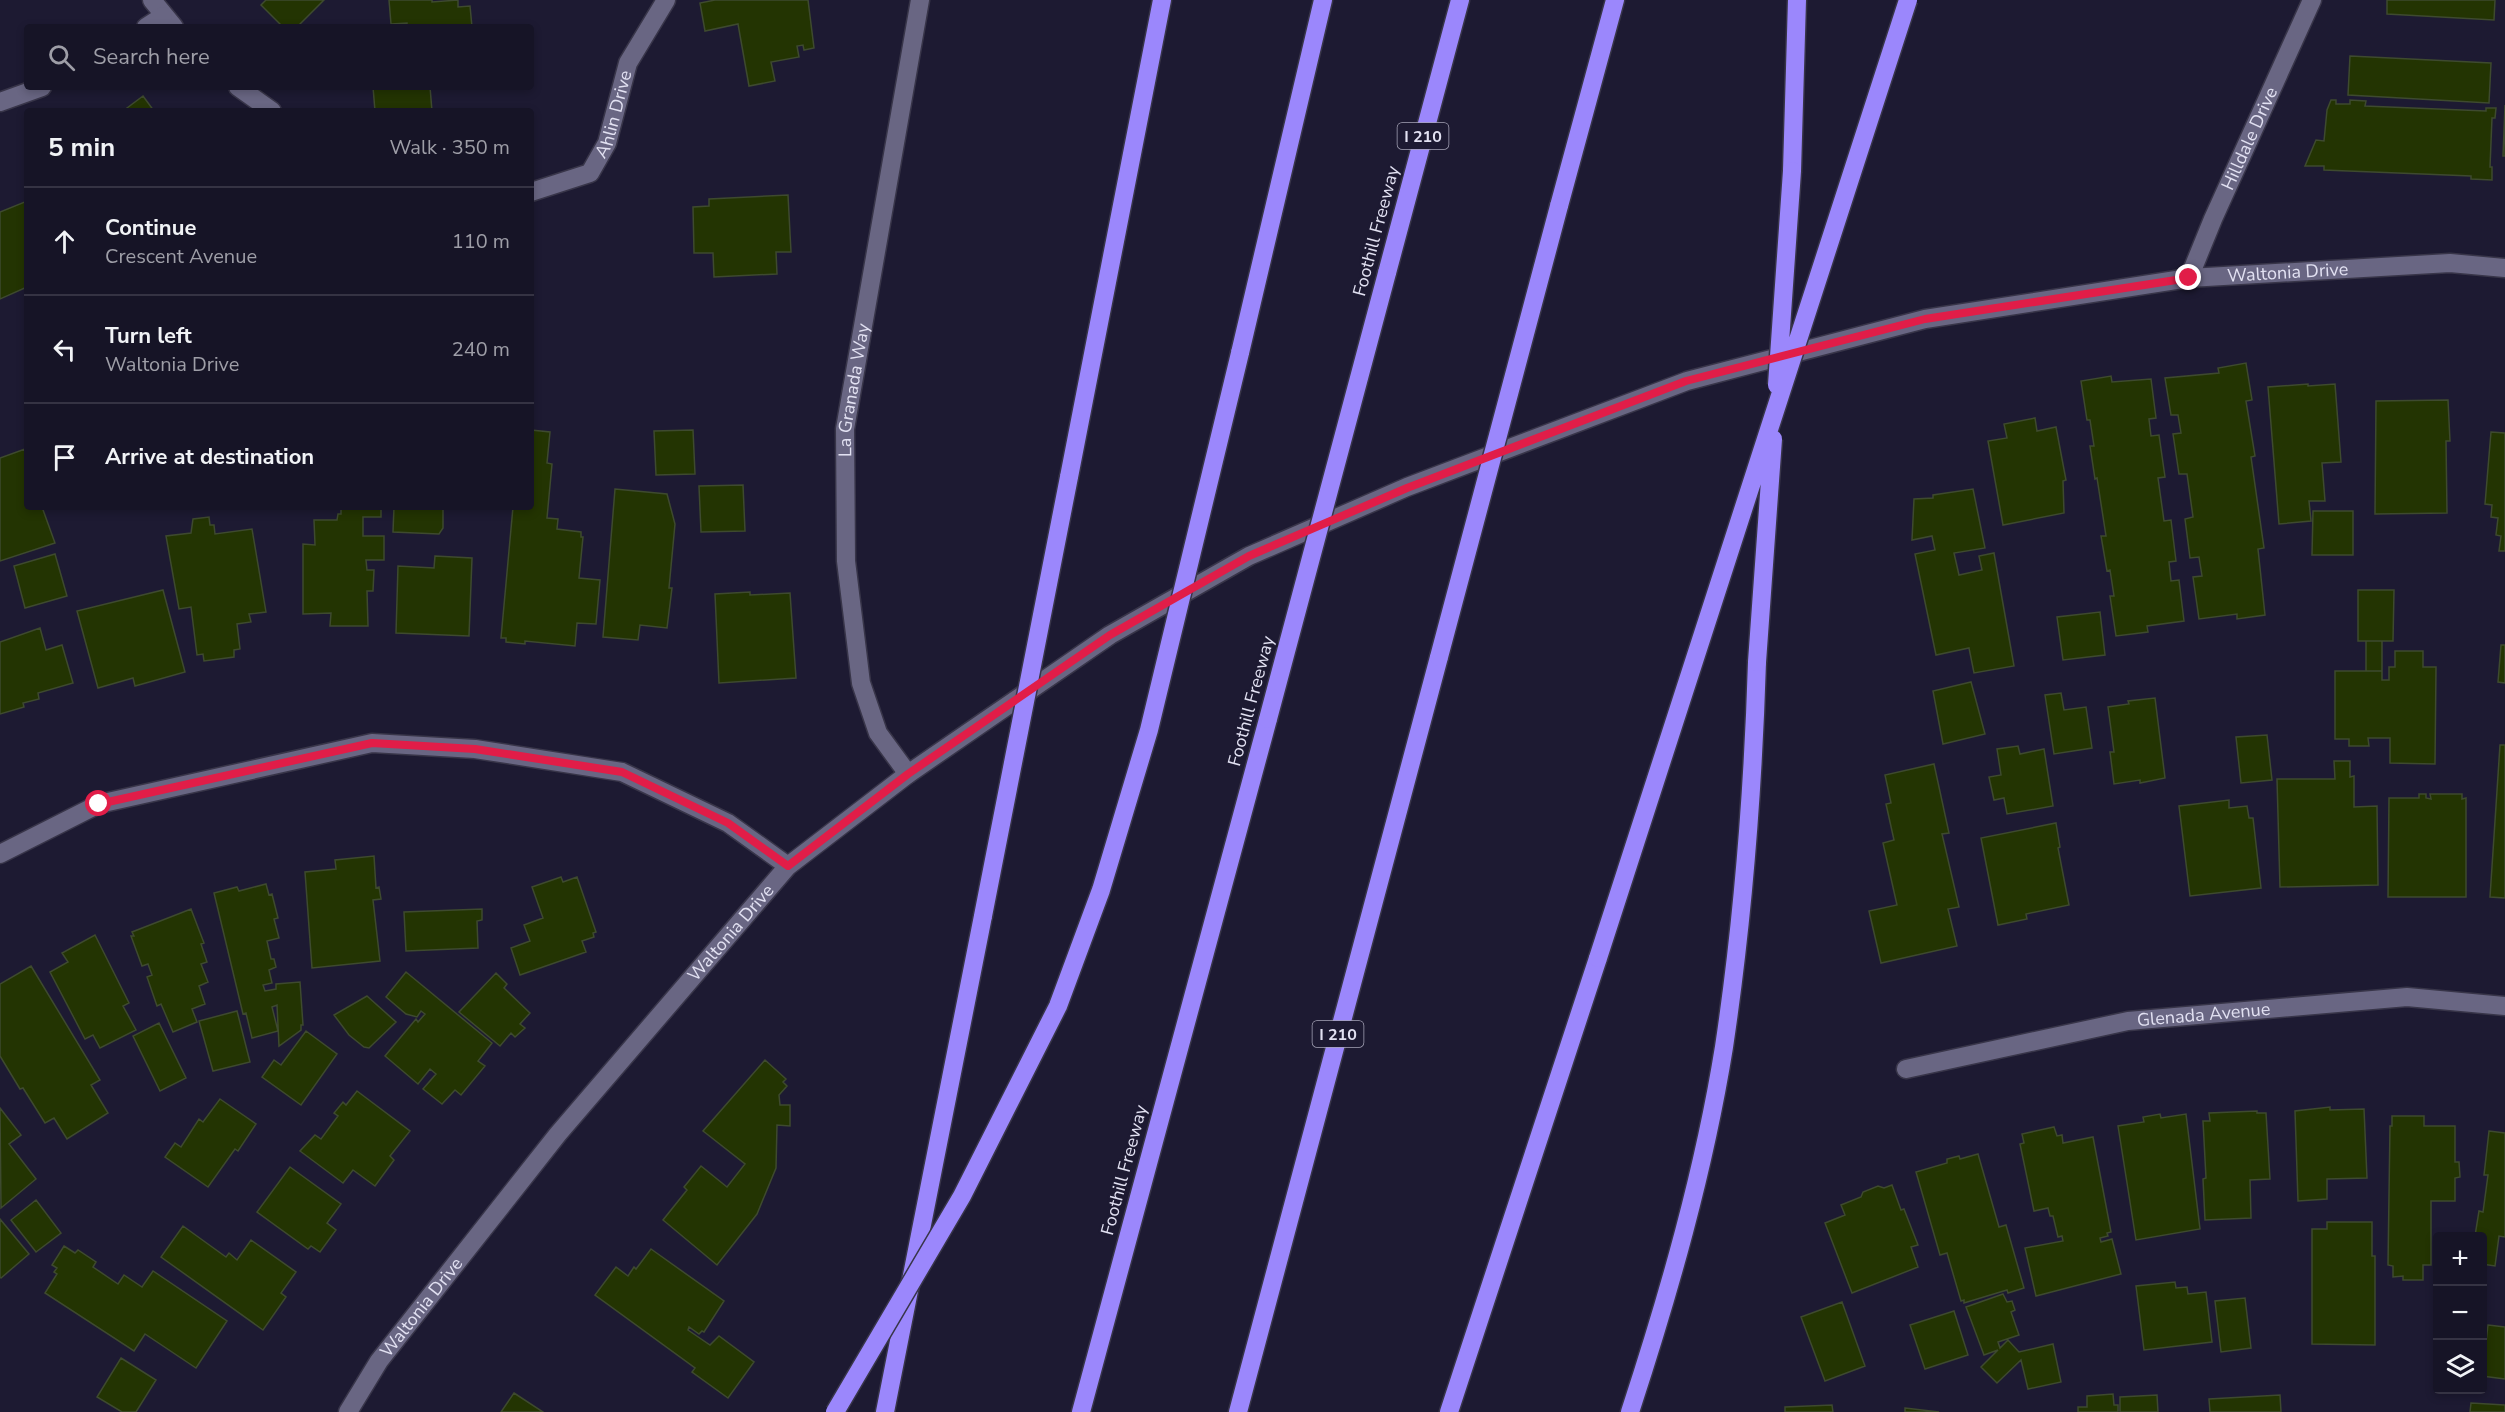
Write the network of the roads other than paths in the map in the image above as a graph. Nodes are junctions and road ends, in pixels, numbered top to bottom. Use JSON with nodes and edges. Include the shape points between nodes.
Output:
{"nodes":[{"id":1,"x":152,"y":0,"type":"edge"},
{"id":2,"x":666,"y":0,"type":"edge"},
{"id":3,"x":920,"y":0,"type":"edge"},
{"id":4,"x":1162,"y":0,"type":"edge"},
{"id":5,"x":1323,"y":0,"type":"edge"},
{"id":6,"x":1460,"y":0,"type":"edge"},
{"id":7,"x":1615,"y":0,"type":"edge"},
{"id":8,"x":1797,"y":0,"type":"edge"},
{"id":9,"x":1908,"y":0,"type":"edge"},
{"id":10,"x":2313,"y":0,"type":"edge"},
{"id":11,"x":169,"y":22,"type":"edge"},
{"id":12,"x":34,"y":90,"type":"edge"},
{"id":13,"x":242,"y":90,"type":"edge"},
{"id":14,"x":0,"y":102,"type":"edge"},
{"id":15,"x":268,"y":108,"type":"edge"},
{"id":16,"x":534,"y":191,"type":"edge"},
{"id":17,"x":2505,"y":268,"type":"edge"},
{"id":18,"x":2189,"y":278,"type":"junction"},
{"id":19,"x":908,"y":774,"type":"junction"},
{"id":20,"x":0,"y":854,"type":"edge"},
{"id":21,"x":788,"y":866,"type":"junction"},
{"id":22,"x":2505,"y":1006,"type":"edge"},
{"id":23,"x":1906,"y":1069,"type":"dead end"},
{"id":24,"x":348,"y":1412,"type":"edge"},
{"id":25,"x":835,"y":1412,"type":"edge"},
{"id":26,"x":885,"y":1412,"type":"edge"},
{"id":27,"x":1081,"y":1412,"type":"edge"},
{"id":28,"x":1238,"y":1412,"type":"edge"},
{"id":29,"x":1449,"y":1412,"type":"edge"},
{"id":30,"x":1630,"y":1412,"type":"edge"}],
"edges":[{"from":1,"to":11,"type":"street"},
{"from":2,"to":16,"type":"street","name":"Ahlin Drive","via":[[628,63],[607,143],[590,173]]},
{"from":3,"to":19,"type":"street","name":"La Granada Way","via":[[845,429],[846,561],[861,683],[878,733]]},
{"from":4,"to":26,"type":"highway","bridge":true},
{"from":5,"to":25,"type":"highway","bridge":true,"via":[[1149,730],[1101,890],[1058,1006],[962,1196]]},
{"from":6,"to":27,"type":"highway","name":"Foothill Freeway","number":"I 210","bridge":true},
{"from":7,"to":28,"type":"highway","number":"I 210","bridge":true},
{"from":8,"to":30,"type":"highway","bridge":true,"via":[[1792,171],[1742,904],[1723,1048],[1697,1178],[1659,1326]]},
{"from":9,"to":29,"type":"highway","bridge":true},
{"from":10,"to":18,"type":"street","name":"Hilldale Drive"},
{"from":12,"to":14,"type":"street"},
{"from":13,"to":15,"type":"street"},
{"from":17,"to":18,"type":"street","name":"Waltonia Drive","via":[[2450,263]]},
{"from":18,"to":19,"type":"street","name":"Waltonia Drive","via":[[1925,319],[1686,381],[1418,483],[1249,556],[1139,618]]},
{"from":19,"to":21,"type":"street","name":"Waltonia Drive"},
{"from":20,"to":21,"type":"street","via":[[99,804],[372,743],[475,749],[622,772],[728,823]]},
{"from":21,"to":24,"type":"street","name":"Waltonia Drive","via":[[558,1134],[379,1361]]},
{"from":22,"to":23,"type":"street","name":"Glenada Avenue","via":[[2407,997],[2128,1021]]}]}
